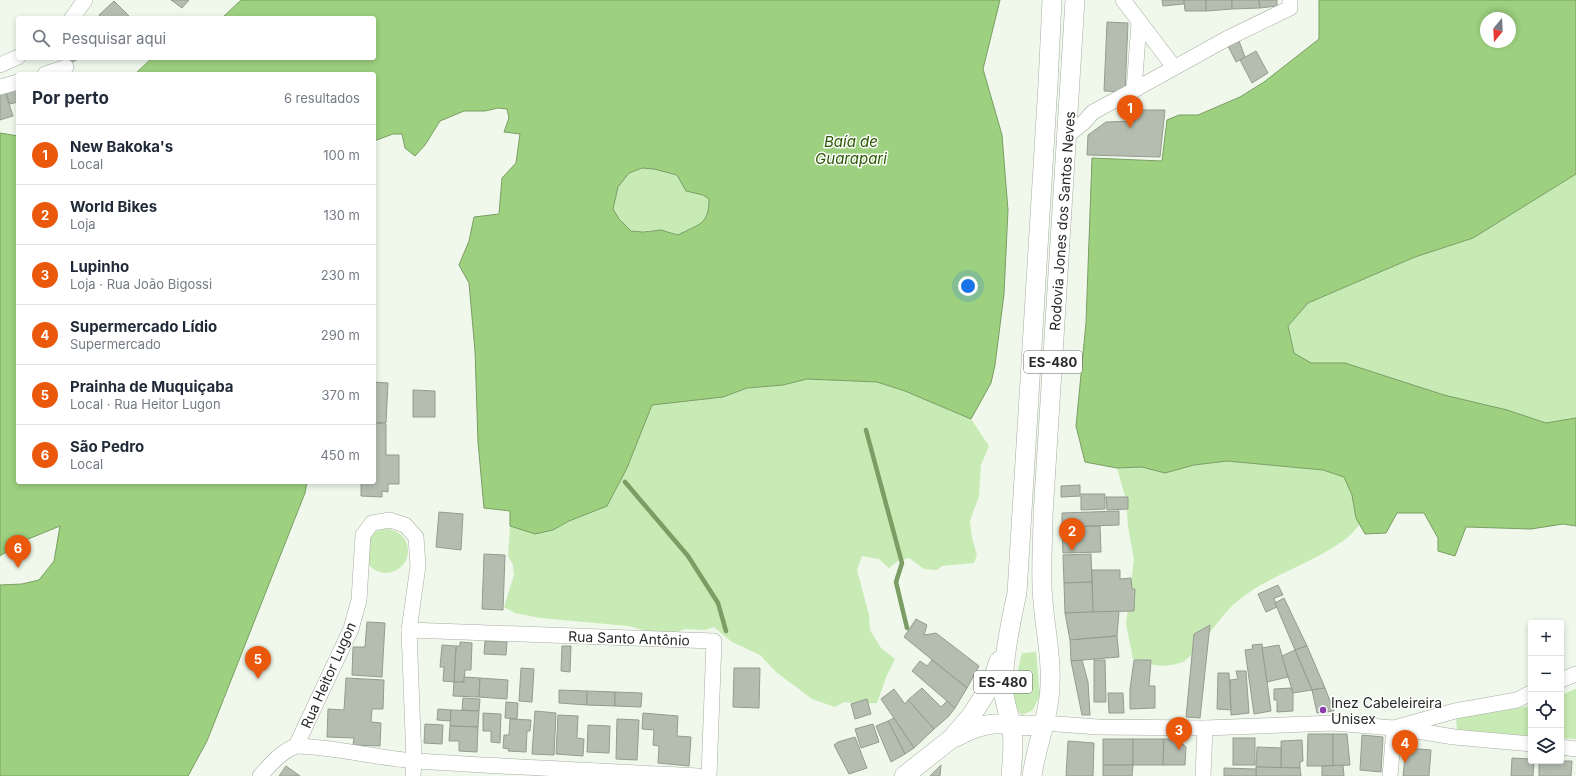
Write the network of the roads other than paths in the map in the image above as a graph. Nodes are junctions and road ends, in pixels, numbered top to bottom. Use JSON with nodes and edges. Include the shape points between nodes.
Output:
{"nodes":[{"id":1,"x":85,"y":0,"type":"edge"},
{"id":2,"x":1052,"y":0,"type":"edge"},
{"id":3,"x":1075,"y":0,"type":"edge"},
{"id":4,"x":1123,"y":0,"type":"edge"},
{"id":5,"x":1290,"y":0,"type":"edge"},
{"id":6,"x":73,"y":16,"type":"edge"},
{"id":7,"x":1139,"y":23,"type":"junction"},
{"id":8,"x":16,"y":58,"type":"edge"},
{"id":9,"x":0,"y":65,"type":"edge"},
{"id":10,"x":66,"y":67,"type":"dead end"},
{"id":11,"x":1174,"y":67,"type":"junction"},
{"id":12,"x":51,"y":72,"type":"edge"},
{"id":13,"x":16,"y":82,"type":"edge"},
{"id":14,"x":0,"y":86,"type":"edge"},
{"id":15,"x":1134,"y":90,"type":"junction"},
{"id":16,"x":1068,"y":135,"type":"junction"},
{"id":17,"x":409,"y":630,"type":"junction"},
{"id":18,"x":1007,"y":639,"type":"junction"},
{"id":19,"x":1576,"y":674,"type":"edge"},
{"id":20,"x":1564,"y":679,"type":"edge"},
{"id":21,"x":1528,"y":694,"type":"edge"},
{"id":22,"x":1044,"y":723,"type":"junction"},
{"id":23,"x":1011,"y":724,"type":"junction"},
{"id":24,"x":1205,"y":728,"type":"junction"},
{"id":25,"x":1394,"y":728,"type":"junction"},
{"id":26,"x":951,"y":739,"type":"junction"},
{"id":27,"x":1528,"y":744,"type":"edge"},
{"id":28,"x":296,"y":746,"type":"junction"},
{"id":29,"x":1564,"y":747,"type":"edge"},
{"id":30,"x":1576,"y":749,"type":"edge"},
{"id":31,"x":414,"y":761,"type":"junction"},
{"id":32,"x":260,"y":776,"type":"edge"},
{"id":33,"x":413,"y":776,"type":"edge"},
{"id":34,"x":698,"y":776,"type":"edge"},
{"id":35,"x":709,"y":776,"type":"edge"},
{"id":36,"x":904,"y":776,"type":"edge"},
{"id":37,"x":1011,"y":776,"type":"edge"},
{"id":38,"x":1032,"y":776,"type":"edge"},
{"id":39,"x":1203,"y":776,"type":"edge"},
{"id":40,"x":1390,"y":776,"type":"edge"}],
"edges":[{"from":1,"to":6,"type":"street"},
{"from":2,"to":18,"type":"main road","name":"Rodovia Jones dos Santos Neves","number":"ES-480","via":[[1017,593]]},
{"from":3,"to":16,"type":"main road","name":"Rodovia Jones dos Santos Neves","number":"ES-480"},
{"from":4,"to":7,"type":"street"},
{"from":5,"to":11,"type":"street","via":[[1290,8]]},
{"from":7,"to":11,"type":"street"},
{"from":7,"to":15,"type":"street"},
{"from":8,"to":9,"type":"street"},
{"from":10,"to":12,"type":"street"},
{"from":11,"to":15,"type":"street"},
{"from":13,"to":14,"type":"street"},
{"from":15,"to":16,"type":"street","via":[[1093,112]]},
{"from":16,"to":22,"type":"main road","name":"Rodovia Jones dos Santos Neves","number":"ES-480","via":[[1042,515],[1042,600],[1050,660],[1049,703]]},
{"from":17,"to":28,"type":"street","name":"Rua Heitor Lugon","via":[[418,566],[416,537],[405,525],[397,522],[390,520],[372,523],[362,535],[359,600],[351,629]]},
{"from":17,"to":31,"type":"street","name":"Rua Heitor Lugon"},
{"from":17,"to":35,"type":"street","name":"Rua Santo Antônio","via":[[714,641]]},
{"from":18,"to":23,"type":"main road","name":"Rodovia Jones dos Santos Neves","number":"ES-480","via":[[1003,686]]},
{"from":18,"to":26,"type":"main road","via":[[991,685]]},
{"from":19,"to":20,"type":"street"},
{"from":21,"to":25,"type":"street","via":[[1517,700],[1455,711]]},
{"from":22,"to":23,"type":"main road","via":[[1028,727]]},
{"from":22,"to":24,"type":"street","via":[[1098,727]]},
{"from":22,"to":38,"type":"main road","name":"Rodovia Jones dos Santos Neves","number":"ES-480"},
{"from":23,"to":26,"type":"main road","via":[[981,726]]},
{"from":23,"to":37,"type":"main road","name":"Rodovia Jones dos Santos Neves","number":"ES-480"},
{"from":24,"to":25,"type":"street","via":[[1333,723]]},
{"from":24,"to":39,"type":"street"},
{"from":25,"to":27,"type":"street"},
{"from":25,"to":40,"type":"street"},
{"from":26,"to":36,"type":"main road"},
{"from":28,"to":31,"type":"street","via":[[314,746]]},
{"from":28,"to":32,"type":"street","name":"Rua Heitor Lugon","via":[[276,758]]},
{"from":29,"to":30,"type":"street"},
{"from":31,"to":33,"type":"street","name":"Rua Heitor Lugon"},
{"from":31,"to":34,"type":"street"}]}
